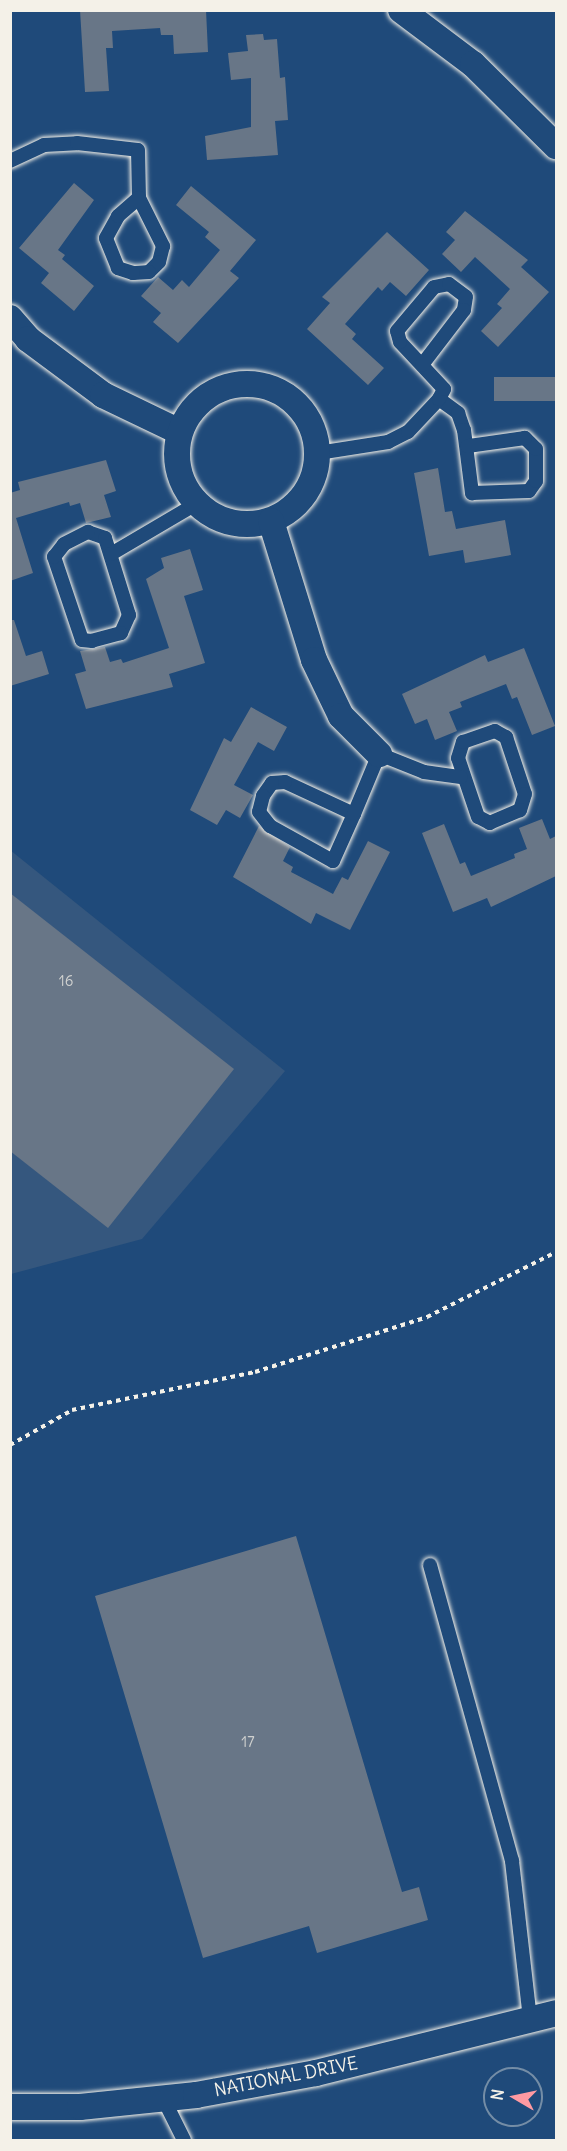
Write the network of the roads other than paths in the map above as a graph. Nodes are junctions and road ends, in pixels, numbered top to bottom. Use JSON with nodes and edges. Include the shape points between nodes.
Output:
{"nodes":[{"id":1,"x":401,"y":10,"type":"edge"},
{"id":2,"x":556,"y":146,"type":"edge"},
{"id":3,"x":10,"y":160,"type":"edge"},
{"id":4,"x":139,"y":198,"type":"junction"},
{"id":5,"x":10,"y":318,"type":"edge"},
{"id":6,"x":422,"y":364,"type":"junction"},
{"id":7,"x":439,"y":399,"type":"junction"},
{"id":8,"x":180,"y":432,"type":"junction"},
{"id":9,"x":468,"y":446,"type":"junction"},
{"id":10,"x":318,"y":453,"type":"junction"},
{"id":11,"x":196,"y":504,"type":"junction"},
{"id":12,"x":271,"y":521,"type":"junction"},
{"id":13,"x":111,"y":554,"type":"junction"},
{"id":14,"x":379,"y":754,"type":"junction"},
{"id":15,"x":461,"y":777,"type":"junction"},
{"id":16,"x":354,"y":813,"type":"junction"},
{"id":17,"x":430,"y":1565,"type":"dead end"},
{"id":18,"x":556,"y":2013,"type":"edge"},
{"id":19,"x":530,"y":2020,"type":"junction"},
{"id":20,"x":163,"y":2098,"type":"junction"},
{"id":21,"x":10,"y":2108,"type":"edge"},
{"id":22,"x":184,"y":2140,"type":"edge"}],
"edges":[{"from":1,"to":2,"type":"street","via":[[473,64]]},
{"from":3,"to":4,"type":"lane","via":[[44,146],[66,144],[138,150]]},
{"from":4,"to":4,"type":"lane","via":[[163,246],[159,262],[148,272],[133,273],[118,268],[106,238],[118,216]]},
{"from":5,"to":8,"type":"street","via":[[28,339],[103,395]]},
{"from":6,"to":6,"type":"lane","via":[[400,342],[397,331],[434,287],[449,284],[466,297],[464,310]]},
{"from":6,"to":7,"type":"lane","via":[[444,389]]},
{"from":7,"to":9,"type":"lane","via":[[458,414]]},
{"from":7,"to":10,"type":"lane","via":[[408,432],[388,442]]},
{"from":8,"to":10,"type":"street","via":[[190,412],[225,387],[269,387],[304,412]]},
{"from":8,"to":11,"type":"street","via":[[178,470]]},
{"from":9,"to":9,"type":"lane","via":[[472,493],[529,491],[536,481],[536,449],[525,438]]},
{"from":10,"to":12,"type":"street","via":[[306,495]]},
{"from":11,"to":12,"type":"street","via":[[231,524]]},
{"from":11,"to":13,"type":"lane"},
{"from":12,"to":14,"type":"street","via":[[314,660],[341,716]]},
{"from":13,"to":13,"type":"lane","via":[[105,538],[88,532],[64,544],[54,557],[82,640],[121,633],[129,615]]},
{"from":14,"to":15,"type":"lane","via":[[424,772]]},
{"from":14,"to":16,"type":"lane"},
{"from":15,"to":15,"type":"lane","via":[[458,758],[463,742],[495,731],[506,737],[525,794],[520,810],[489,823]]},
{"from":16,"to":16,"type":"lane","via":[[333,861],[270,826],[259,813],[263,796],[272,783],[285,782]]},
{"from":17,"to":19,"type":"lane","via":[[512,1861]]},
{"from":18,"to":19,"type":"street","name":"NATIONAL DRIVE"},
{"from":19,"to":20,"type":"street","name":"NATIONAL DRIVE","via":[[316,2073]]},
{"from":20,"to":21,"type":"street","name":"NATIONAL DRIVE"},
{"from":20,"to":22,"type":"lane"}]}
